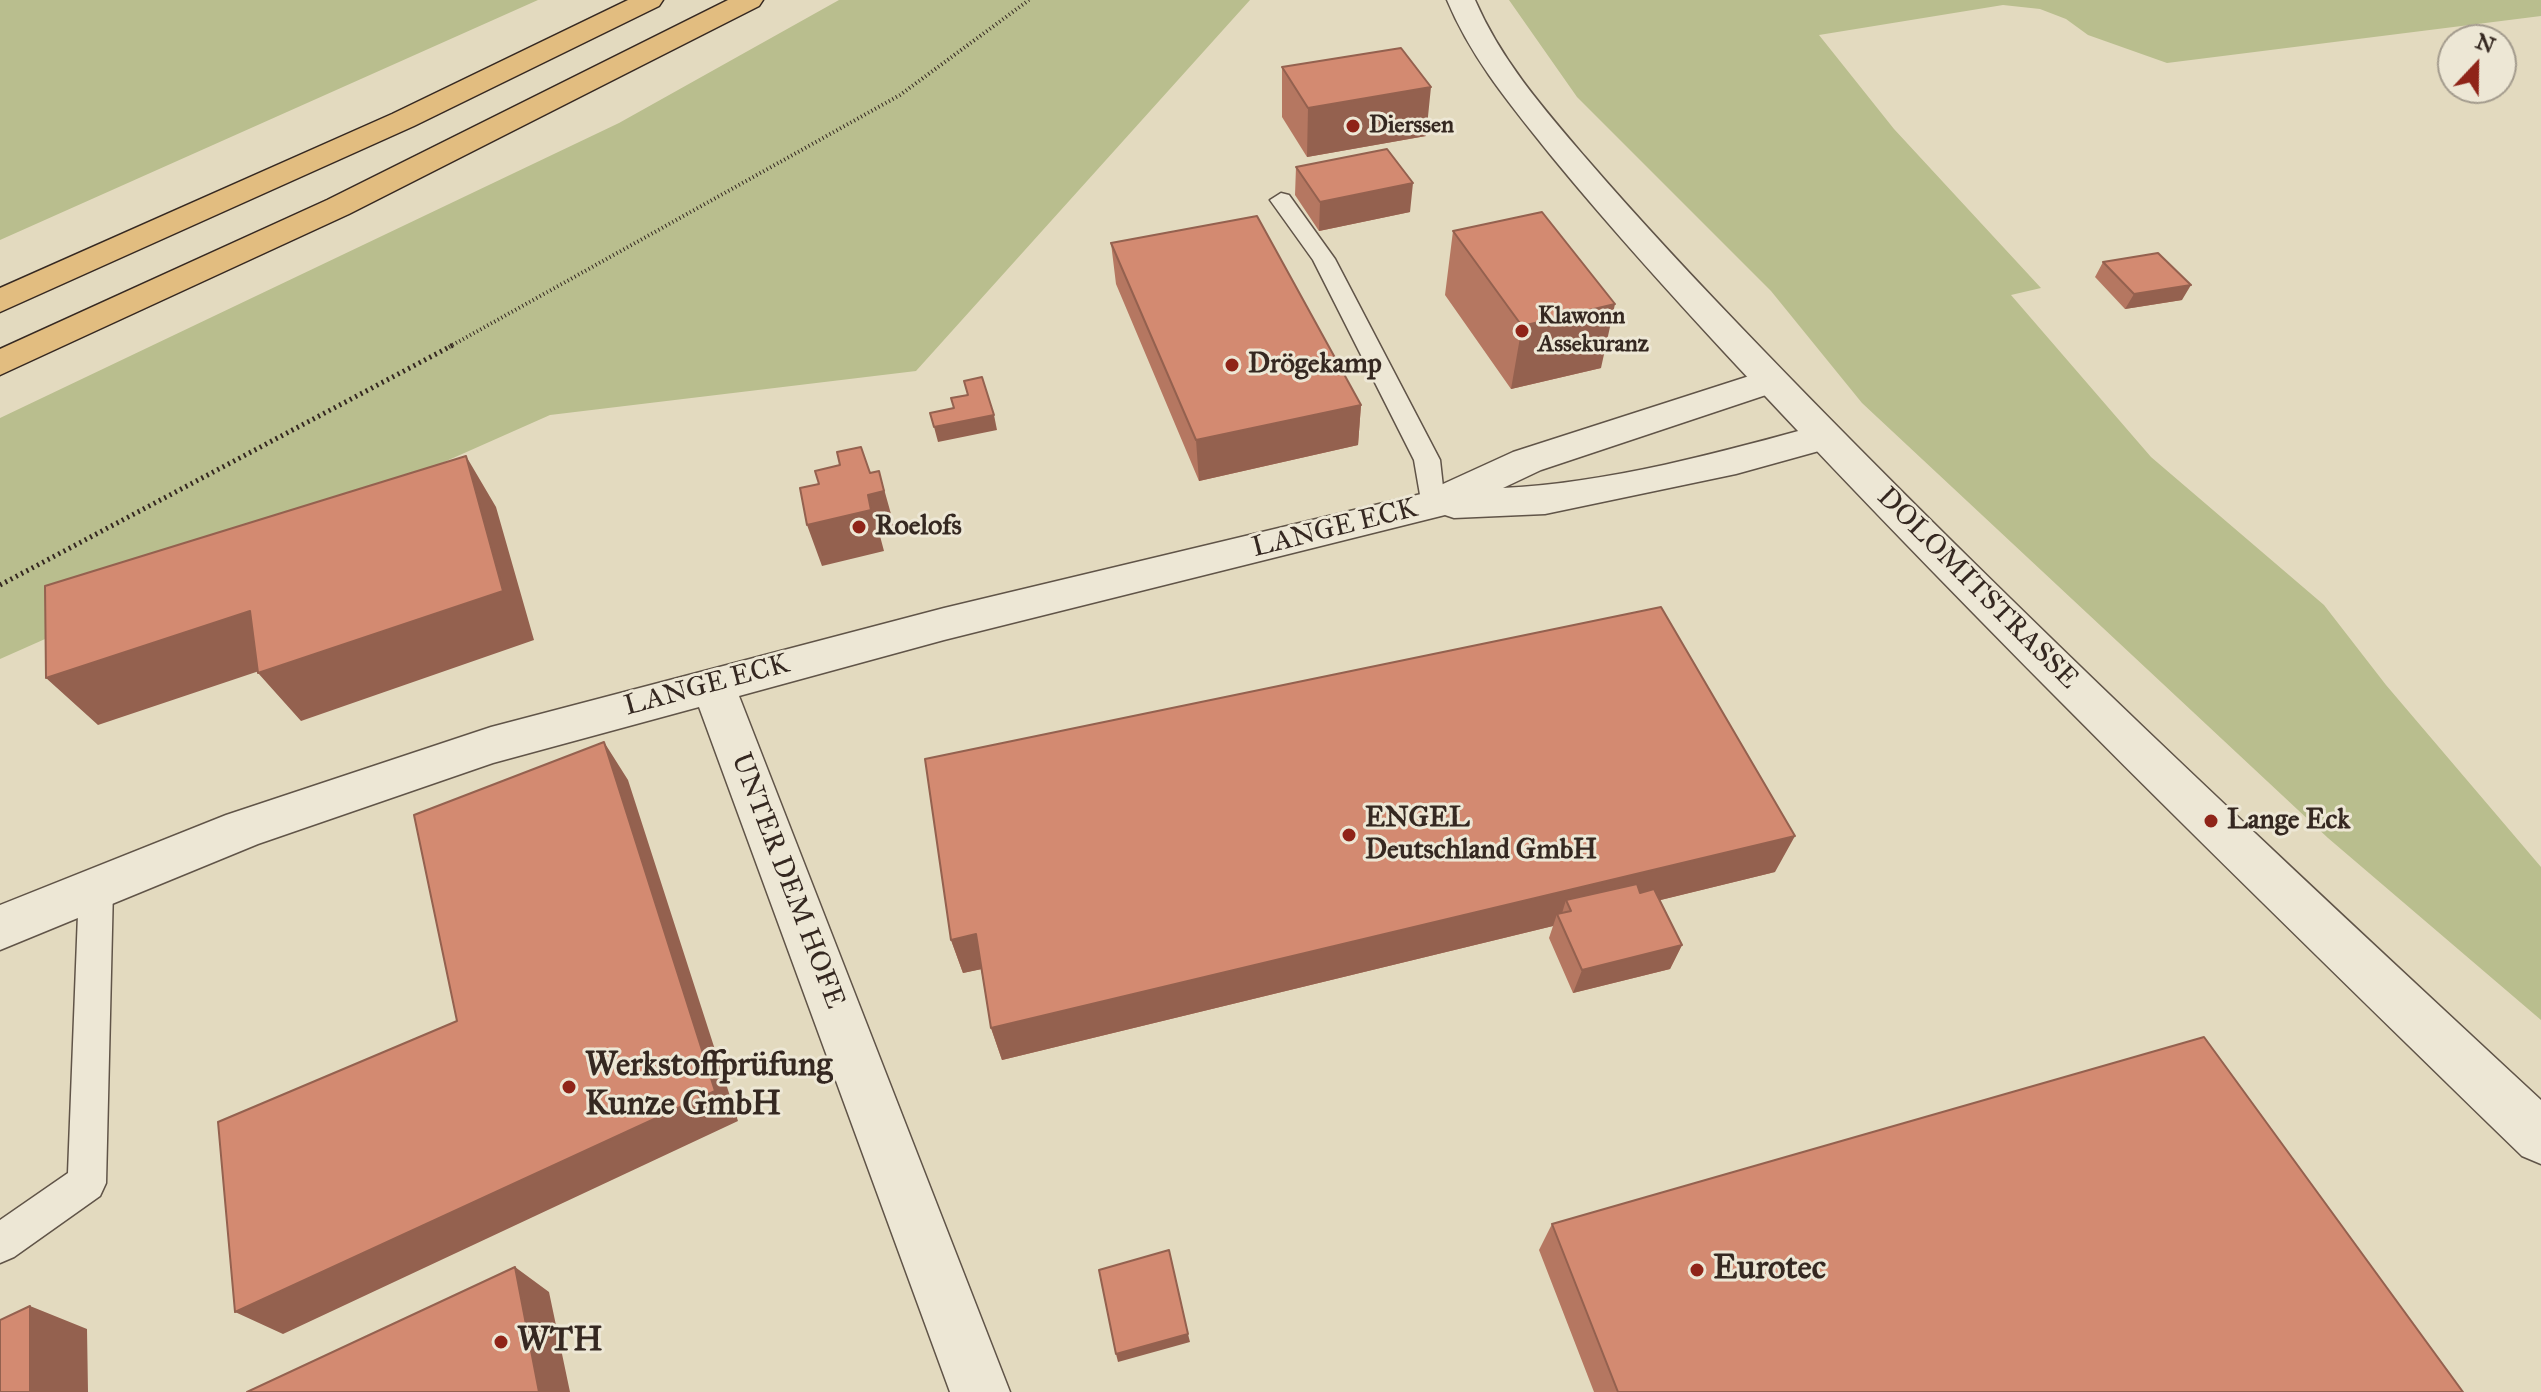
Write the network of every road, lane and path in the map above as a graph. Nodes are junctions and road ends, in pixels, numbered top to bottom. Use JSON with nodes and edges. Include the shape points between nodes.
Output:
{"nodes":[{"id":1,"x":649,"y":0,"type":"edge"},
{"id":2,"x":749,"y":0,"type":"edge"},
{"id":3,"x":1029,"y":0,"type":"edge"},
{"id":4,"x":1461,"y":0,"type":"edge"},
{"id":5,"x":1281,"y":200,"type":"dead end"},
{"id":6,"x":0,"y":301,"type":"edge"},
{"id":7,"x":0,"y":363,"type":"edge"},
{"id":8,"x":1771,"y":381,"type":"junction"},
{"id":9,"x":1824,"y":437,"type":"junction"},
{"id":10,"x":1432,"y":505,"type":"junction"},
{"id":11,"x":0,"y":585,"type":"edge"},
{"id":12,"x":713,"y":684,"type":"junction"},
{"id":13,"x":96,"y":888,"type":"junction"},
{"id":14,"x":0,"y":928,"type":"edge"},
{"id":15,"x":2541,"y":1137,"type":"edge"},
{"id":16,"x":0,"y":1243,"type":"edge"},
{"id":17,"x":980,"y":1392,"type":"edge"}],
"edges":[{"from":1,"to":6,"type":"highway","via":[[403,120]]},
{"from":2,"to":7,"type":"highway","via":[[338,207]]},
{"from":3,"to":11,"type":"path","via":[[900,95],[369,391]]},
{"from":4,"to":8,"type":"street","name":"DOLOMITSTRASSE","via":[[1513,90],[1619,218]]},
{"from":5,"to":10,"type":"lane","via":[[1324,259],[1427,460]]},
{"from":8,"to":9,"type":"street","name":"DOLOMITSTRASSE"},
{"from":8,"to":10,"type":"street","name":"LANGE ECK","via":[[1527,461]]},
{"from":9,"to":10,"type":"street","name":"LANGE ECK","via":[[1736,461],[1545,500]]},
{"from":9,"to":15,"type":"street","name":"DOLOMITSTRASSE","via":[[2211,821]]},
{"from":10,"to":12,"type":"street","name":"LANGE ECK"},
{"from":12,"to":13,"type":"street","name":"LANGE ECK","via":[[491,745],[243,829]]},
{"from":12,"to":17,"type":"street","name":"UNTER DEM HOFE"},
{"from":13,"to":14,"type":"street","name":"LANGE ECK"},
{"from":13,"to":16,"type":"lane","via":[[87,1183]]}]}
